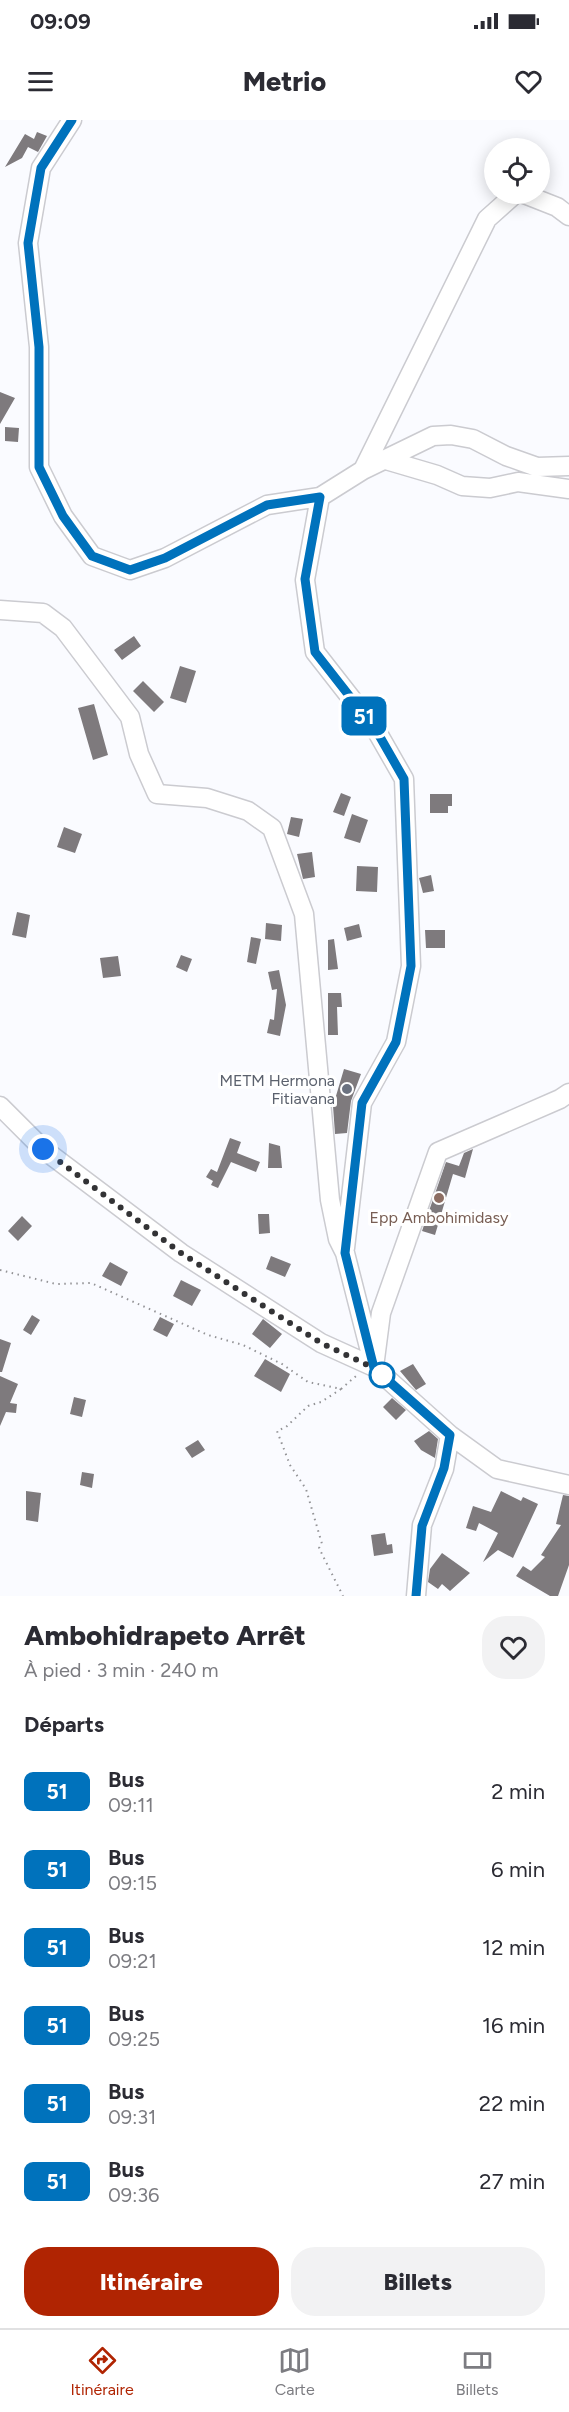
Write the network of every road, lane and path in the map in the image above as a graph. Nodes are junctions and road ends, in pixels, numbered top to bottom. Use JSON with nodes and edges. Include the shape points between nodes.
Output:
{"nodes":[{"id":1,"x":72,"y":120,"type":"edge"},
{"id":2,"x":504,"y":204,"type":"edge"},
{"id":3,"x":549,"y":204,"type":"edge"},
{"id":4,"x":569,"y":216,"type":"edge"},
{"id":5,"x":386,"y":460,"type":"junction"},
{"id":6,"x":569,"y":466,"type":"edge"},
{"id":7,"x":363,"y":470,"type":"junction"},
{"id":8,"x":569,"y":489,"type":"edge"},
{"id":9,"x":320,"y":497,"type":"junction"},
{"id":10,"x":0,"y":610,"type":"edge"},
{"id":11,"x":569,"y":1093,"type":"edge"},
{"id":12,"x":0,"y":1106,"type":"edge"},
{"id":13,"x":345,"y":1253,"type":"junction"},
{"id":14,"x":0,"y":1270,"type":"edge"},
{"id":15,"x":374,"y":1368,"type":"junction"},
{"id":16,"x":341,"y":1389,"type":"junction"},
{"id":17,"x":450,"y":1435,"type":"junction"},
{"id":18,"x":569,"y":1485,"type":"edge"},
{"id":19,"x":343,"y":1596,"type":"edge"},
{"id":20,"x":416,"y":1596,"type":"edge"}],
"edges":[{"from":1,"to":9,"type":"street","via":[[41,168],[28,243],[39,347],[39,467],[63,516],[92,556],[130,570],[165,558],[267,505]]},
{"from":2,"to":7,"type":"street","via":[[487,219]]},
{"from":3,"to":4,"type":"street"},
{"from":5,"to":6,"type":"street","via":[[434,436],[451,435],[473,439],[537,467]]},
{"from":5,"to":7,"type":"street"},
{"from":5,"to":8,"type":"street","via":[[462,486],[490,488],[518,482]]},
{"from":7,"to":9,"type":"street"},
{"from":9,"to":13,"type":"street","via":[[305,579],[315,652],[376,730],[404,779],[411,966],[396,1042],[362,1103]]},
{"from":10,"to":13,"type":"street","via":[[43,613],[63,628],[130,717],[139,754],[157,794],[207,798],[248,811],[273,828],[303,914],[330,1200]]},
{"from":11,"to":15,"type":"street","via":[[438,1152],[381,1313]]},
{"from":12,"to":15,"type":"street","via":[[43,1149],[181,1253],[321,1343]]},
{"from":13,"to":15,"type":"street"},
{"from":14,"to":16,"type":"path","via":[[56,1284],[91,1283],[208,1335],[243,1345],[308,1382]]},
{"from":15,"to":16,"type":"path","via":[[367,1368]]},
{"from":15,"to":17,"type":"street"},
{"from":16,"to":19,"type":"path","via":[[308,1406],[277,1431],[290,1465],[306,1489],[322,1544],[319,1548]]},
{"from":17,"to":18,"type":"street","via":[[497,1469]]},
{"from":17,"to":20,"type":"street","via":[[444,1468],[422,1526]]}]}
